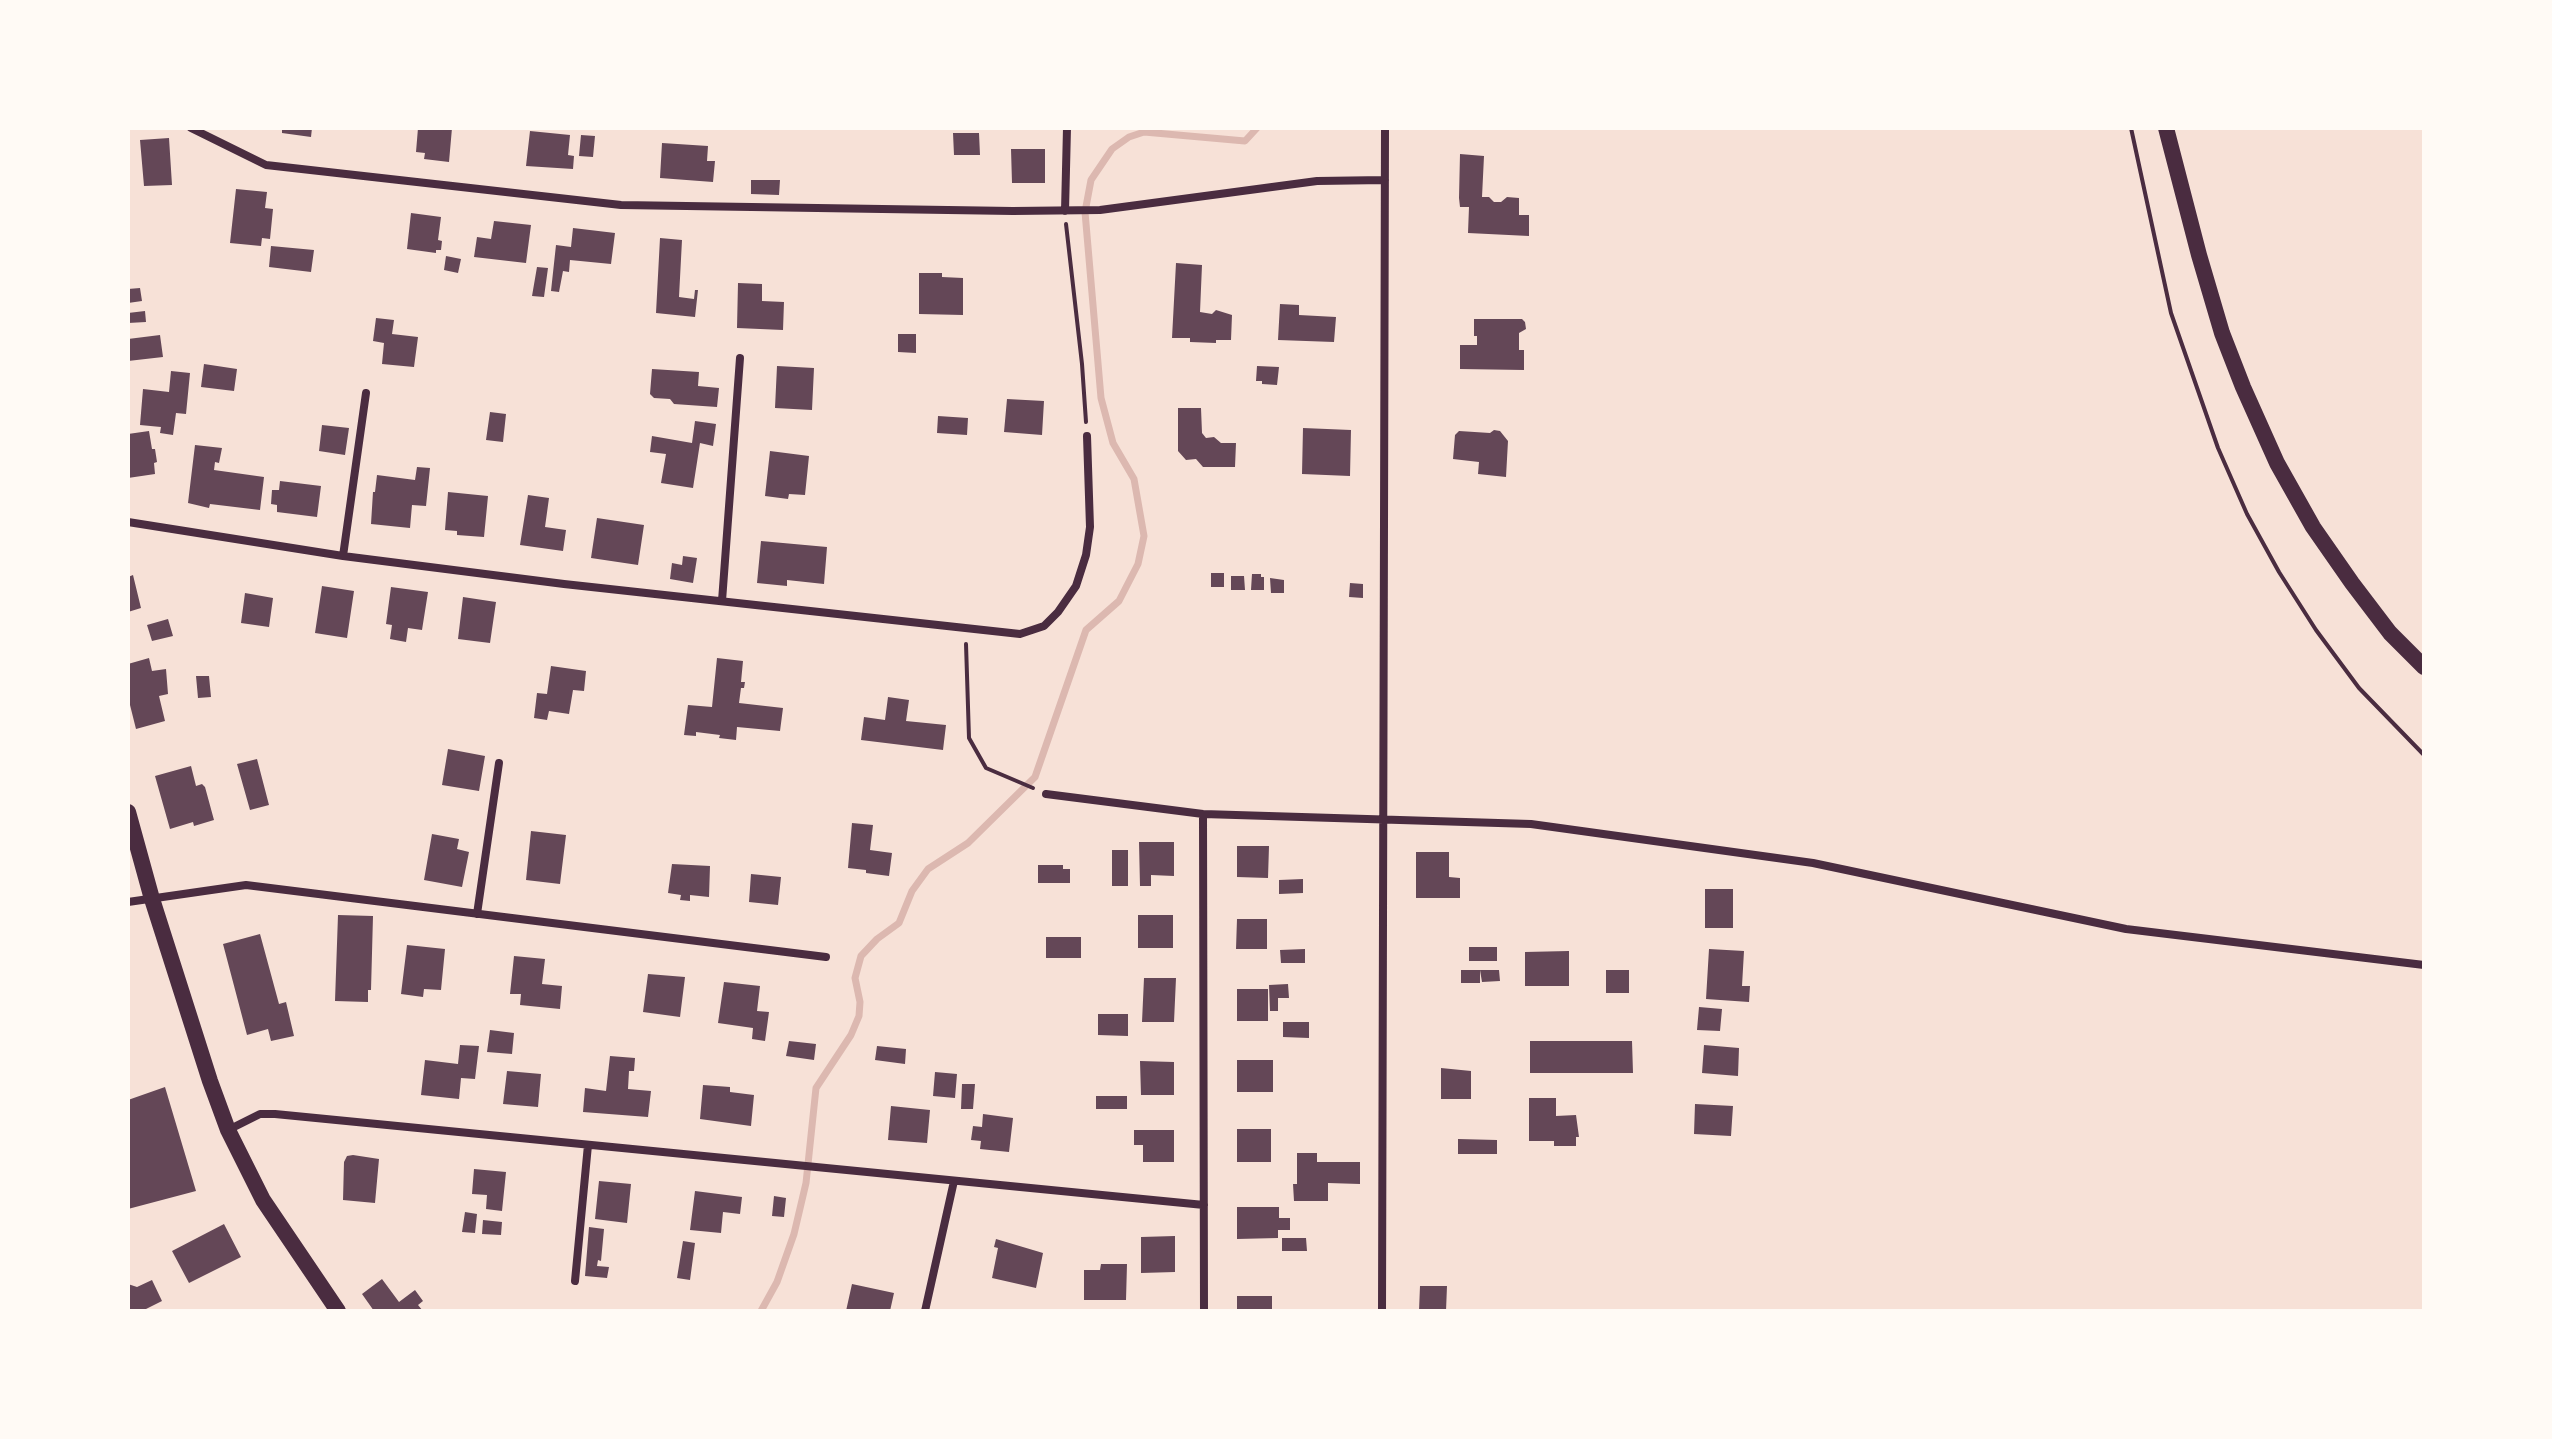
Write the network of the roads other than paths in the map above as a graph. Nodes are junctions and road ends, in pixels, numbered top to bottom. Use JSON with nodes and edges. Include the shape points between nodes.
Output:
{"nodes":[{"id":1,"x":191,"y":128,"type":"edge"},
{"id":2,"x":1067,"y":128,"type":"edge"},
{"id":3,"x":1385,"y":128,"type":"edge"},
{"id":4,"x":2166,"y":128,"type":"edge"},
{"id":5,"x":1385,"y":180,"type":"junction"},
{"id":6,"x":1067,"y":211,"type":"junction"},
{"id":7,"x":740,"y":358,"type":"dead end"},
{"id":8,"x":366,"y":393,"type":"dead end"},
{"id":9,"x":1087,"y":436,"type":"road end"},
{"id":10,"x":128,"y":522,"type":"edge"},
{"id":11,"x":343,"y":556,"type":"junction"},
{"id":12,"x":722,"y":601,"type":"junction"},
{"id":13,"x":2424,"y":667,"type":"edge"},
{"id":14,"x":499,"y":763,"type":"dead end"},
{"id":15,"x":1046,"y":794,"type":"dead end"},
{"id":16,"x":128,"y":812,"type":"edge"},
{"id":17,"x":1203,"y":814,"type":"junction"},
{"id":18,"x":1382,"y":819,"type":"junction"},
{"id":19,"x":152,"y":899,"type":"junction"},
{"id":20,"x":128,"y":902,"type":"edge"},
{"id":21,"x":477,"y":914,"type":"junction"},
{"id":22,"x":826,"y":957,"type":"dead end"},
{"id":23,"x":2424,"y":965,"type":"edge"},
{"id":24,"x":228,"y":1130,"type":"junction"},
{"id":25,"x":588,"y":1145,"type":"junction"},
{"id":26,"x":954,"y":1181,"type":"junction"},
{"id":27,"x":1204,"y":1205,"type":"junction"},
{"id":28,"x":575,"y":1281,"type":"dead end"},
{"id":29,"x":338,"y":1311,"type":"edge"},
{"id":30,"x":925,"y":1311,"type":"edge"},
{"id":31,"x":1204,"y":1311,"type":"edge"},
{"id":32,"x":1382,"y":1311,"type":"edge"}],
"edges":[{"from":1,"to":6,"type":"street","via":[[266,165],[621,205]]},
{"from":2,"to":6,"type":"street"},
{"from":3,"to":5,"type":"street"},
{"from":4,"to":13,"type":"main road","via":[[2222,333],[2277,463],[2352,583]]},
{"from":5,"to":6,"type":"street","via":[[1317,181]]},
{"from":5,"to":18,"type":"street"},
{"from":7,"to":12,"type":"street"},
{"from":8,"to":11,"type":"street"},
{"from":9,"to":12,"type":"street","via":[[1086,555],[1076,586],[1044,626],[1020,634]]},
{"from":10,"to":11,"type":"street"},
{"from":11,"to":12,"type":"street"},
{"from":14,"to":21,"type":"street"},
{"from":15,"to":17,"type":"street"},
{"from":16,"to":19,"type":"main road"},
{"from":17,"to":18,"type":"street"},
{"from":17,"to":27,"type":"street"},
{"from":18,"to":23,"type":"street","via":[[1531,824],[1813,863],[2126,929]]},
{"from":18,"to":32,"type":"street"},
{"from":19,"to":20,"type":"street"},
{"from":19,"to":21,"type":"street","via":[[246,885]]},
{"from":19,"to":24,"type":"main road"},
{"from":21,"to":22,"type":"street"},
{"from":24,"to":25,"type":"street","via":[[260,1114],[275,1114]]},
{"from":24,"to":29,"type":"main road","via":[[263,1200]]},
{"from":25,"to":26,"type":"street"},
{"from":25,"to":28,"type":"street"},
{"from":26,"to":27,"type":"street"},
{"from":26,"to":30,"type":"street"},
{"from":27,"to":31,"type":"street"}]}
